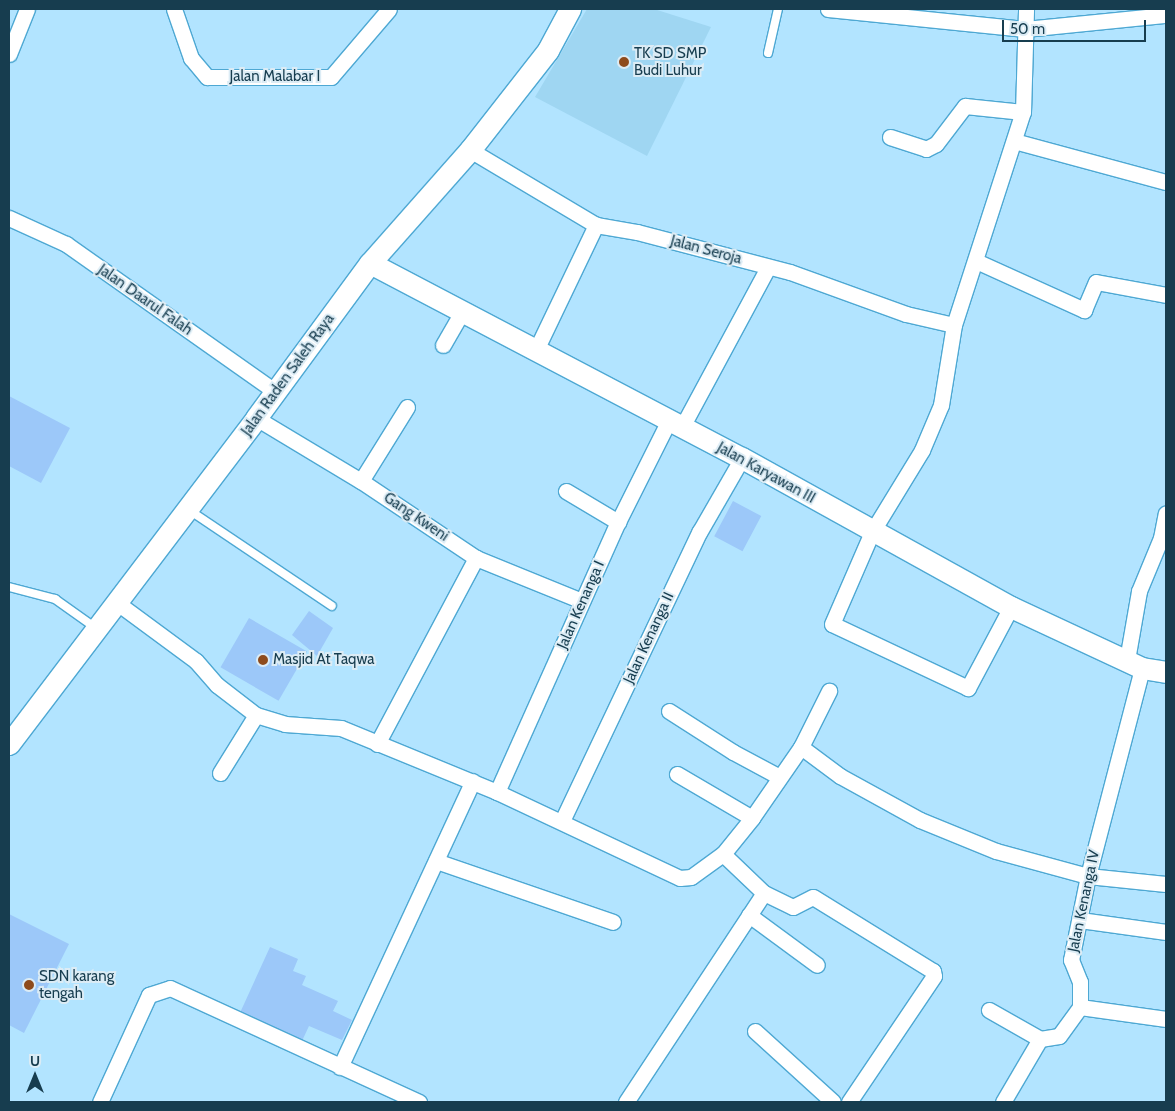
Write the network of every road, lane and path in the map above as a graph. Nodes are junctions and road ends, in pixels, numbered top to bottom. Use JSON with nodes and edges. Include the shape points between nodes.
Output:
{"nodes":[{"id":1,"x":27,"y":9,"type":"edge"},
{"id":2,"x":174,"y":9,"type":"edge"},
{"id":3,"x":389,"y":9,"type":"edge"},
{"id":4,"x":570,"y":9,"type":"edge"},
{"id":5,"x":778,"y":9,"type":"edge"},
{"id":6,"x":828,"y":9,"type":"edge"},
{"id":7,"x":1026,"y":9,"type":"edge"},
{"id":8,"x":1166,"y":16,"type":"edge"},
{"id":9,"x":1025,"y":28,"type":"junction"},
{"id":10,"x":768,"y":53,"type":"dead end"},
{"id":11,"x":9,"y":54,"type":"edge"},
{"id":12,"x":1023,"y":112,"type":"junction"},
{"id":13,"x":890,"y":137,"type":"dead end"},
{"id":14,"x":1014,"y":141,"type":"junction"},
{"id":15,"x":470,"y":150,"type":"junction"},
{"id":16,"x":1165,"y":181,"type":"edge"},
{"id":17,"x":9,"y":218,"type":"edge"},
{"id":18,"x":596,"y":225,"type":"junction"},
{"id":19,"x":976,"y":261,"type":"junction"},
{"id":20,"x":370,"y":263,"type":"junction"},
{"id":21,"x":768,"y":267,"type":"junction"},
{"id":22,"x":1166,"y":295,"type":"edge"},
{"id":23,"x":462,"y":312,"type":"junction"},
{"id":24,"x":954,"y":325,"type":"junction"},
{"id":25,"x":443,"y":345,"type":"dead end"},
{"id":26,"x":536,"y":350,"type":"junction"},
{"id":27,"x":276,"y":392,"type":"junction"},
{"id":28,"x":407,"y":406,"type":"dead end"},
{"id":29,"x":256,"y":418,"type":"junction"},
{"id":30,"x":676,"y":424,"type":"junction"},
{"id":31,"x":742,"y":458,"type":"junction"},
{"id":32,"x":361,"y":481,"type":"junction"},
{"id":33,"x":566,"y":491,"type":"dead end"},
{"id":34,"x":187,"y":509,"type":"junction"},
{"id":35,"x":1166,"y":513,"type":"edge"},
{"id":36,"x":618,"y":522,"type":"junction"},
{"id":37,"x":872,"y":532,"type":"junction"},
{"id":38,"x":1164,"y":538,"type":"edge"},
{"id":39,"x":476,"y":558,"type":"junction"},
{"id":40,"x":9,"y":587,"type":"edge"},
{"id":41,"x":582,"y":601,"type":"junction"},
{"id":42,"x":116,"y":602,"type":"junction"},
{"id":43,"x":332,"y":606,"type":"dead end"},
{"id":44,"x":1011,"y":607,"type":"junction"},
{"id":45,"x":96,"y":628,"type":"junction"},
{"id":46,"x":1134,"y":664,"type":"junction"},
{"id":47,"x":1166,"y":672,"type":"edge"},
{"id":48,"x":829,"y":691,"type":"dead end"},
{"id":49,"x":669,"y":711,"type":"dead end"},
{"id":50,"x":256,"y":715,"type":"junction"},
{"id":51,"x":9,"y":744,"type":"edge"},
{"id":52,"x":377,"y":744,"type":"junction"},
{"id":53,"x":800,"y":747,"type":"junction"},
{"id":54,"x":220,"y":773,"type":"dead end"},
{"id":55,"x":676,"y":774,"type":"dead end"},
{"id":56,"x":778,"y":776,"type":"junction"},
{"id":57,"x":473,"y":781,"type":"junction"},
{"id":58,"x":497,"y":792,"type":"junction"},
{"id":59,"x":752,"y":818,"type":"junction"},
{"id":60,"x":562,"y":821,"type":"junction"},
{"id":61,"x":724,"y":854,"type":"junction"},
{"id":62,"x":436,"y":860,"type":"junction"},
{"id":63,"x":1088,"y":876,"type":"junction"},
{"id":64,"x":1166,"y":884,"type":"edge"},
{"id":65,"x":764,"y":893,"type":"junction"},
{"id":66,"x":749,"y":915,"type":"junction"},
{"id":67,"x":1080,"y":920,"type":"junction"},
{"id":68,"x":613,"y":922,"type":"dead end"},
{"id":69,"x":1166,"y":932,"type":"edge"},
{"id":70,"x":817,"y":965,"type":"dead end"},
{"id":71,"x":1080,"y":1007,"type":"junction"},
{"id":72,"x":989,"y":1010,"type":"dead end"},
{"id":73,"x":1166,"y":1019,"type":"edge"},
{"id":74,"x":755,"y":1031,"type":"dead end"},
{"id":75,"x":1040,"y":1038,"type":"junction"},
{"id":76,"x":340,"y":1067,"type":"junction"},
{"id":77,"x":100,"y":1102,"type":"edge"},
{"id":78,"x":419,"y":1102,"type":"edge"},
{"id":79,"x":626,"y":1102,"type":"edge"},
{"id":80,"x":833,"y":1102,"type":"edge"},
{"id":81,"x":849,"y":1102,"type":"edge"},
{"id":82,"x":1003,"y":1102,"type":"edge"}],
"edges":[{"from":1,"to":11,"type":"street"},
{"from":2,"to":3,"type":"street","name":"Jalan Malabar I","via":[[191,58],[207,77],[331,77]]},
{"from":4,"to":15,"type":"main road","name":"Jalan Raden Saleh Raya","via":[[548,50]]},
{"from":5,"to":10,"type":"lane"},
{"from":6,"to":9,"type":"street"},
{"from":7,"to":9,"type":"street"},
{"from":8,"to":9,"type":"street"},
{"from":9,"to":12,"type":"street"},
{"from":12,"to":13,"type":"street","via":[[965,106],[936,144],[926,149]]},
{"from":12,"to":14,"type":"street"},
{"from":14,"to":16,"type":"street"},
{"from":14,"to":19,"type":"street"},
{"from":15,"to":18,"type":"street","name":"Jalan Seroja"},
{"from":15,"to":20,"type":"main road","name":"Jalan Raden Saleh Raya"},
{"from":17,"to":27,"type":"street","name":"Jalan Daarul Falah","via":[[66,244]]},
{"from":18,"to":21,"type":"street","name":"Jalan Seroja","via":[[646,234]]},
{"from":18,"to":26,"type":"street"},
{"from":19,"to":22,"type":"street","via":[[1084,310],[1096,282]]},
{"from":19,"to":24,"type":"street"},
{"from":20,"to":23,"type":"main road","name":"Jalan Karyawan III"},
{"from":20,"to":27,"type":"main road","name":"Jalan Raden Saleh Raya"},
{"from":21,"to":24,"type":"street","name":"Jalan Seroja","via":[[906,314]]},
{"from":21,"to":30,"type":"street","name":"Jalan Kenanga I"},
{"from":23,"to":25,"type":"street"},
{"from":23,"to":26,"type":"main road","name":"Jalan Karyawan III"},
{"from":24,"to":37,"type":"street","via":[[941,405],[922,450]]},
{"from":26,"to":30,"type":"main road","name":"Jalan Karyawan III"},
{"from":27,"to":29,"type":"main road","name":"Jalan Raden Saleh Raya"},
{"from":28,"to":32,"type":"street"},
{"from":29,"to":32,"type":"street","name":"Gang Kweni"},
{"from":29,"to":34,"type":"main road","name":"Jalan Raden Saleh Raya"},
{"from":30,"to":31,"type":"main road","name":"Jalan Karyawan III"},
{"from":30,"to":36,"type":"street","name":"Jalan Kenanga I"},
{"from":31,"to":37,"type":"main road","name":"Jalan Karyawan III"},
{"from":31,"to":60,"type":"street","name":"Jalan Kenanga II","via":[[700,531]]},
{"from":32,"to":39,"type":"street","name":"Gang Kweni"},
{"from":33,"to":36,"type":"street"},
{"from":34,"to":42,"type":"main road","name":"Jalan Raden Saleh Raya"},
{"from":34,"to":43,"type":"lane"},
{"from":35,"to":38,"type":"street","name":"Jalan Kenanga IV"},
{"from":36,"to":41,"type":"street","name":"Jalan Kenanga I"},
{"from":37,"to":44,"type":"main road","name":"Jalan Karyawan III"},
{"from":37,"to":44,"type":"street","via":[[832,624],[968,688]]},
{"from":38,"to":46,"type":"street","name":"Jalan Kenanga IV","via":[[1139,591]]},
{"from":39,"to":41,"type":"street","name":"Gang Kweni"},
{"from":39,"to":52,"type":"street"},
{"from":40,"to":45,"type":"lane","via":[[56,599]]},
{"from":41,"to":58,"type":"street","name":"Jalan Kenanga I"},
{"from":42,"to":45,"type":"main road","name":"Jalan Raden Saleh Raya"},
{"from":42,"to":50,"type":"street","via":[[196,661],[217,685]]},
{"from":44,"to":46,"type":"main road","name":"Jalan Karyawan III"},
{"from":45,"to":51,"type":"main road","name":"Jalan Raden Saleh Raya"},
{"from":46,"to":47,"type":"main road","name":"Jalan Karyawan III"},
{"from":46,"to":63,"type":"street","name":"Jalan Kenanga IV"},
{"from":48,"to":53,"type":"street"},
{"from":49,"to":56,"type":"street"},
{"from":50,"to":52,"type":"street","via":[[285,724],[341,728]]},
{"from":50,"to":54,"type":"street"},
{"from":52,"to":57,"type":"street"},
{"from":53,"to":56,"type":"street"},
{"from":53,"to":63,"type":"street","via":[[840,776],[920,820],[996,851]]},
{"from":55,"to":59,"type":"street"},
{"from":56,"to":59,"type":"street"},
{"from":57,"to":58,"type":"street"},
{"from":57,"to":62,"type":"street"},
{"from":58,"to":60,"type":"street"},
{"from":59,"to":61,"type":"street"},
{"from":60,"to":61,"type":"street","via":[[680,878],[691,877]]},
{"from":61,"to":65,"type":"street"},
{"from":62,"to":68,"type":"street"},
{"from":62,"to":76,"type":"street"},
{"from":63,"to":64,"type":"street"},
{"from":63,"to":67,"type":"street","name":"Jalan Kenanga IV"},
{"from":65,"to":66,"type":"street"},
{"from":65,"to":81,"type":"street","via":[[793,907],[813,897],[933,971],[934,976]]},
{"from":66,"to":70,"type":"street"},
{"from":66,"to":79,"type":"street"},
{"from":67,"to":69,"type":"street"},
{"from":67,"to":71,"type":"street","name":"Jalan Kenanga IV","via":[[1071,964],[1080,982]]},
{"from":71,"to":73,"type":"street"},
{"from":71,"to":75,"type":"street","via":[[1059,1036]]},
{"from":72,"to":75,"type":"street"},
{"from":74,"to":80,"type":"street"},
{"from":75,"to":82,"type":"street"},
{"from":76,"to":77,"type":"street","via":[[170,988],[149,995]]},
{"from":76,"to":78,"type":"street"}]}
